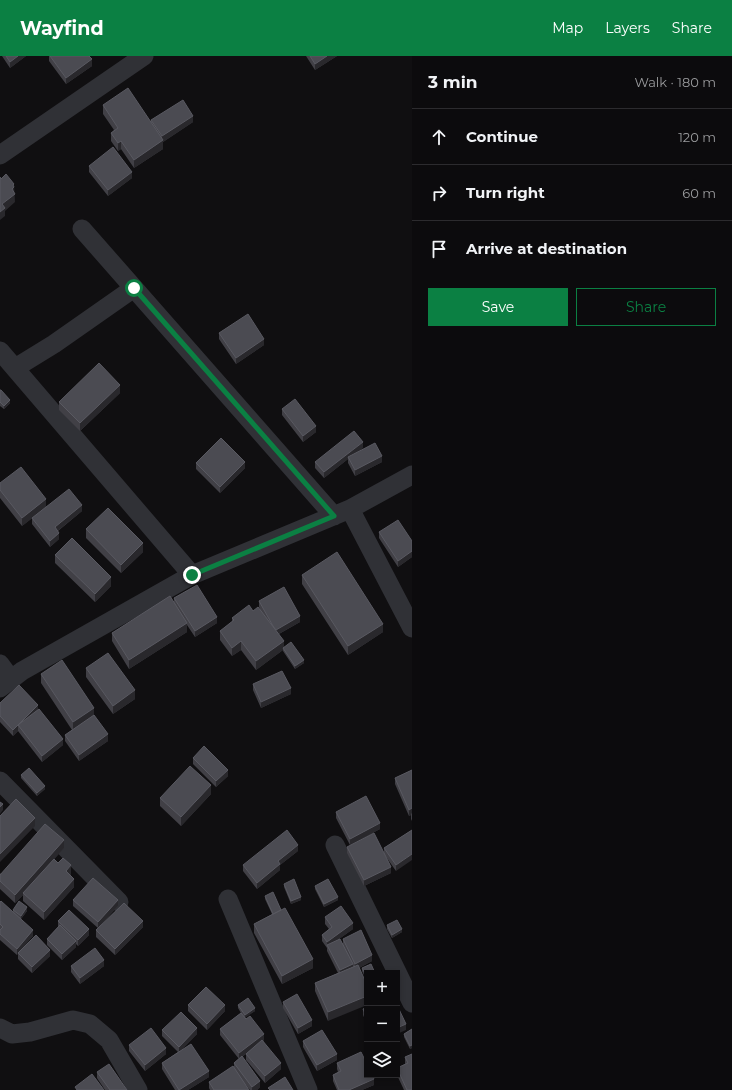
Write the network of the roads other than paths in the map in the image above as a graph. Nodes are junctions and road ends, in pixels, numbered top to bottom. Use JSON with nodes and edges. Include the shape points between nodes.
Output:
{"nodes":[{"id":1,"x":144,"y":56,"type":"edge"},
{"id":2,"x":0,"y":155,"type":"edge"},
{"id":3,"x":82,"y":229,"type":"dead end"},
{"id":4,"x":134,"y":288,"type":"junction"},
{"id":5,"x":0,"y":351,"type":"edge"},
{"id":6,"x":15,"y":368,"type":"junction"},
{"id":7,"x":412,"y":475,"type":"edge"},
{"id":8,"x":342,"y":512,"type":"junction"},
{"id":9,"x":192,"y":575,"type":"junction"},
{"id":10,"x":412,"y":628,"type":"edge"},
{"id":11,"x":0,"y":664,"type":"edge"},
{"id":12,"x":6,"y":684,"type":"edge"},
{"id":13,"x":0,"y":781,"type":"edge"},
{"id":14,"x":335,"y":845,"type":"dead end"},
{"id":15,"x":228,"y":899,"type":"dead end"},
{"id":16,"x":119,"y":902,"type":"edge"},
{"id":17,"x":412,"y":1003,"type":"edge"},
{"id":18,"x":0,"y":1028,"type":"edge"},
{"id":19,"x":138,"y":1090,"type":"edge"},
{"id":20,"x":308,"y":1090,"type":"edge"}],
"edges":[{"from":1,"to":2,"type":"street"},
{"from":3,"to":4,"type":"street"},
{"from":4,"to":6,"type":"street"},
{"from":4,"to":8,"type":"street"},
{"from":5,"to":6,"type":"street"},
{"from":6,"to":9,"type":"street"},
{"from":7,"to":8,"type":"street"},
{"from":8,"to":9,"type":"street"},
{"from":8,"to":10,"type":"street"},
{"from":9,"to":12,"type":"street","via":[[22,671]]},
{"from":11,"to":12,"type":"street"},
{"from":13,"to":16,"type":"street"},
{"from":14,"to":17,"type":"street"},
{"from":15,"to":20,"type":"street"},
{"from":18,"to":19,"type":"street","via":[[12,1034],[30,1032],[73,1020],[90,1024],[109,1040]]}]}
